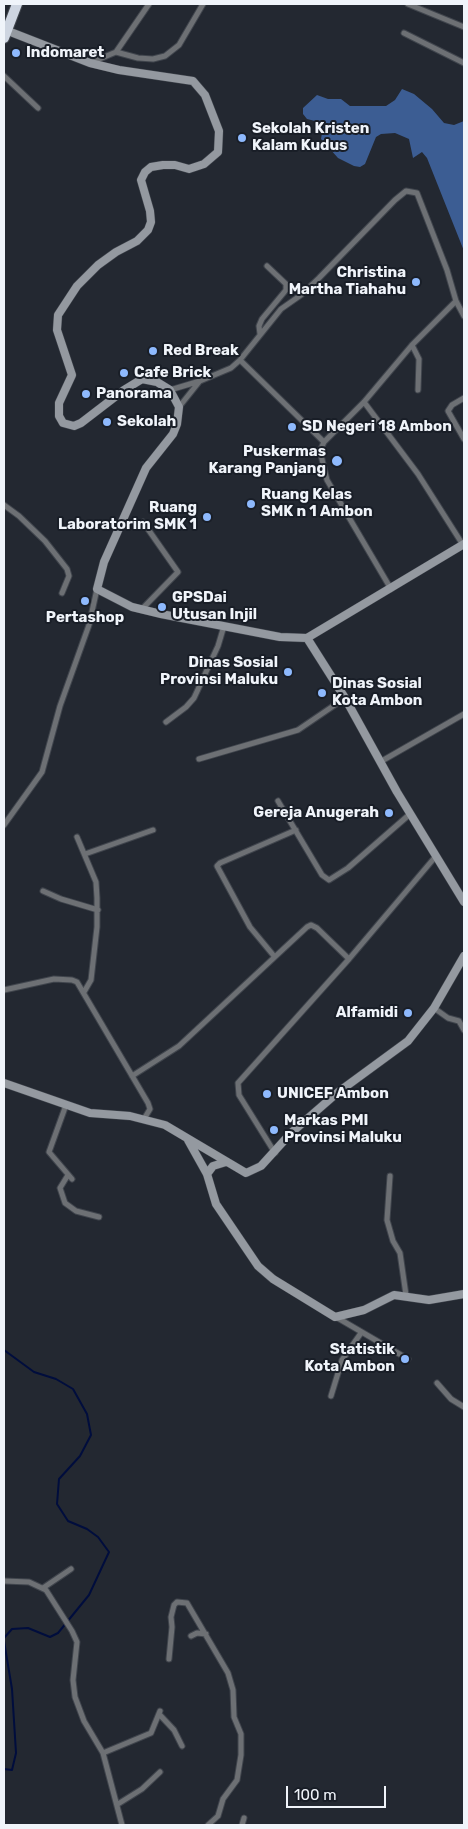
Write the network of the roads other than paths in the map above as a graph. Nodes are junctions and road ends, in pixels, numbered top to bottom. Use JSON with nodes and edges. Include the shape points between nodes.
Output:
{"nodes":[{"id":1,"x":17,"y":4,"type":"edge"},
{"id":2,"x":149,"y":4,"type":"edge"},
{"id":3,"x":203,"y":4,"type":"edge"},
{"id":4,"x":408,"y":4,"type":"edge"},
{"id":5,"x":464,"y":27,"type":"edge"},
{"id":6,"x":404,"y":33,"type":"dead end"},
{"id":7,"x":6,"y":34,"type":"edge"},
{"id":8,"x":116,"y":52,"type":"junction"},
{"id":9,"x":90,"y":63,"type":"junction"},
{"id":10,"x":464,"y":63,"type":"edge"},
{"id":11,"x":4,"y":76,"type":"edge"},
{"id":12,"x":38,"y":108,"type":"dead end"},
{"id":13,"x":267,"y":266,"type":"dead end"},
{"id":14,"x":456,"y":301,"type":"junction"},
{"id":15,"x":464,"y":316,"type":"edge"},
{"id":16,"x":260,"y":334,"type":"junction"},
{"id":17,"x":412,"y":345,"type":"junction"},
{"id":18,"x":240,"y":360,"type":"junction"},
{"id":19,"x":200,"y":381,"type":"junction"},
{"id":20,"x":170,"y":390,"type":"junction"},
{"id":21,"x":418,"y":390,"type":"dead end"},
{"id":22,"x":464,"y":398,"type":"edge"},
{"id":23,"x":364,"y":402,"type":"junction"},
{"id":24,"x":179,"y":407,"type":"junction"},
{"id":25,"x":464,"y":439,"type":"edge"},
{"id":26,"x":324,"y":442,"type":"junction"},
{"id":27,"x":4,"y":505,"type":"edge"},
{"id":28,"x":143,"y":522,"type":"dead end"},
{"id":29,"x":464,"y":545,"type":"edge"},
{"id":30,"x":97,"y":589,"type":"junction"},
{"id":31,"x":391,"y":589,"type":"junction"},
{"id":32,"x":62,"y":593,"type":"dead end"},
{"id":33,"x":142,"y":609,"type":"junction"},
{"id":34,"x":224,"y":626,"type":"junction"},
{"id":35,"x":307,"y":638,"type":"junction"},
{"id":36,"x":344,"y":698,"type":"junction"},
{"id":37,"x":464,"y":714,"type":"edge"},
{"id":38,"x":166,"y":722,"type":"dead end"},
{"id":39,"x":199,"y":759,"type":"dead end"},
{"id":40,"x":380,"y":762,"type":"junction"},
{"id":41,"x":278,"y":801,"type":"dead end"},
{"id":42,"x":410,"y":814,"type":"junction"},
{"id":43,"x":4,"y":825,"type":"edge"},
{"id":44,"x":152,"y":830,"type":"dead end"},
{"id":45,"x":296,"y":830,"type":"junction"},
{"id":46,"x":77,"y":837,"type":"dead end"},
{"id":47,"x":85,"y":854,"type":"junction"},
{"id":48,"x":436,"y":856,"type":"junction"},
{"id":49,"x":43,"y":891,"type":"dead end"},
{"id":50,"x":464,"y":902,"type":"edge"},
{"id":51,"x":98,"y":910,"type":"junction"},
{"id":52,"x":274,"y":956,"type":"junction"},
{"id":53,"x":464,"y":956,"type":"edge"},
{"id":54,"x":349,"y":959,"type":"junction"},
{"id":55,"x":4,"y":990,"type":"edge"},
{"id":56,"x":84,"y":992,"type":"junction"},
{"id":57,"x":434,"y":1008,"type":"junction"},
{"id":58,"x":464,"y":1030,"type":"edge"},
{"id":59,"x":132,"y":1076,"type":"junction"},
{"id":60,"x":4,"y":1083,"type":"edge"},
{"id":61,"x":66,"y":1105,"type":"junction"},
{"id":62,"x":144,"y":1119,"type":"junction"},
{"id":63,"x":186,"y":1137,"type":"junction"},
{"id":64,"x":275,"y":1153,"type":"junction"},
{"id":65,"x":226,"y":1162,"type":"junction"},
{"id":66,"x":207,"y":1174,"type":"junction"},
{"id":67,"x":390,"y":1176,"type":"dead end"},
{"id":68,"x":99,"y":1217,"type":"dead end"},
{"id":69,"x":464,"y":1294,"type":"edge"},
{"id":70,"x":406,"y":1295,"type":"junction"},
{"id":71,"x":335,"y":1317,"type":"junction"},
{"id":72,"x":361,"y":1333,"type":"junction"},
{"id":73,"x":408,"y":1359,"type":"dead end"},
{"id":74,"x":437,"y":1383,"type":"dead end"},
{"id":75,"x":331,"y":1396,"type":"dead end"},
{"id":76,"x":464,"y":1407,"type":"edge"},
{"id":77,"x":71,"y":1569,"type":"dead end"},
{"id":78,"x":4,"y":1581,"type":"edge"},
{"id":79,"x":43,"y":1588,"type":"junction"},
{"id":80,"x":206,"y":1634,"type":"junction"},
{"id":81,"x":191,"y":1636,"type":"dead end"},
{"id":82,"x":169,"y":1659,"type":"dead end"},
{"id":83,"x":182,"y":1746,"type":"dead end"},
{"id":84,"x":103,"y":1753,"type":"junction"},
{"id":85,"x":160,"y":1772,"type":"dead end"},
{"id":86,"x":118,"y":1804,"type":"junction"},
{"id":87,"x":244,"y":1818,"type":"dead end"},
{"id":88,"x":122,"y":1825,"type":"edge"},
{"id":89,"x":208,"y":1825,"type":"edge"},
{"id":90,"x":242,"y":1825,"type":"edge"}],
"edges":[{"from":1,"to":7,"type":"highway"},
{"from":2,"to":8,"type":"street"},
{"from":3,"to":8,"type":"street","via":[[179,44],[165,56],[138,58]]},
{"from":4,"to":5,"type":"street"},
{"from":6,"to":10,"type":"street"},
{"from":7,"to":9,"type":"street"},
{"from":8,"to":9,"type":"street"},
{"from":9,"to":20,"type":"street","via":[[193,80],[205,95],[219,131],[220,143],[216,154],[192,169],[169,164],[149,168],[141,180],[150,212],[148,230],[137,242],[98,265],[77,286],[58,315],[57,330],[72,375],[59,403],[59,416],[69,426],[81,423],[142,379],[157,382]]},
{"from":11,"to":12,"type":"street"},
{"from":13,"to":16,"type":"street","via":[[286,284],[286,290],[262,319]]},
{"from":14,"to":15,"type":"street"},
{"from":14,"to":16,"type":"street","via":[[419,196],[415,191],[406,191],[301,295],[281,309]]},
{"from":14,"to":17,"type":"street"},
{"from":16,"to":18,"type":"street"},
{"from":17,"to":21,"type":"street","via":[[419,359]]},
{"from":17,"to":23,"type":"street"},
{"from":18,"to":19,"type":"street","via":[[222,373]]},
{"from":18,"to":26,"type":"street"},
{"from":19,"to":20,"type":"street"},
{"from":19,"to":24,"type":"street"},
{"from":20,"to":24,"type":"street"},
{"from":22,"to":25,"type":"street","via":[[448,411]]},
{"from":23,"to":26,"type":"street"},
{"from":23,"to":29,"type":"street","via":[[418,474]]},
{"from":24,"to":30,"type":"street","via":[[173,434],[146,468],[104,562]]},
{"from":26,"to":31,"type":"street","via":[[320,458],[327,480]]},
{"from":27,"to":32,"type":"street","via":[[44,541],[67,569],[69,576]]},
{"from":28,"to":33,"type":"street","via":[[178,572]]},
{"from":29,"to":31,"type":"street"},
{"from":30,"to":33,"type":"street"},
{"from":30,"to":43,"type":"street","via":[[89,625],[60,706],[42,772]]},
{"from":31,"to":35,"type":"street"},
{"from":33,"to":34,"type":"street"},
{"from":34,"to":35,"type":"street","via":[[280,637]]},
{"from":34,"to":38,"type":"street","via":[[194,698]]},
{"from":35,"to":36,"type":"street"},
{"from":36,"to":39,"type":"street","via":[[298,730]]},
{"from":36,"to":40,"type":"street"},
{"from":37,"to":40,"type":"street"},
{"from":40,"to":42,"type":"street"},
{"from":41,"to":45,"type":"street"},
{"from":42,"to":45,"type":"street","via":[[331,880],[322,875]]},
{"from":42,"to":48,"type":"street"},
{"from":44,"to":47,"type":"street"},
{"from":45,"to":52,"type":"street","via":[[217,866],[250,927]]},
{"from":46,"to":47,"type":"street"},
{"from":47,"to":51,"type":"street","via":[[96,882]]},
{"from":48,"to":50,"type":"street"},
{"from":48,"to":54,"type":"street"},
{"from":49,"to":51,"type":"street"},
{"from":51,"to":56,"type":"street","via":[[90,983]]},
{"from":52,"to":54,"type":"street","via":[[311,925]]},
{"from":52,"to":59,"type":"street","via":[[179,1046]]},
{"from":53,"to":57,"type":"street"},
{"from":54,"to":64,"type":"street","via":[[238,1083],[239,1095]]},
{"from":55,"to":56,"type":"street","via":[[68,979],[77,982]]},
{"from":56,"to":59,"type":"street"},
{"from":57,"to":58,"type":"street","via":[[459,1021]]},
{"from":57,"to":64,"type":"street","via":[[408,1041],[337,1093],[292,1133]]},
{"from":59,"to":62,"type":"street","via":[[150,1106]]},
{"from":60,"to":61,"type":"street"},
{"from":61,"to":62,"type":"street","via":[[90,1113]]},
{"from":61,"to":68,"type":"street","via":[[49,1152],[70,1177],[60,1188],[65,1202],[76,1211]]},
{"from":62,"to":63,"type":"street","via":[[173,1128]]},
{"from":63,"to":65,"type":"street"},
{"from":63,"to":66,"type":"street"},
{"from":64,"to":65,"type":"street","via":[[261,1166],[246,1173]]},
{"from":65,"to":66,"type":"street","via":[[214,1166]]},
{"from":66,"to":71,"type":"street","via":[[216,1204],[258,1266],[273,1279]]},
{"from":67,"to":70,"type":"street","via":[[387,1220],[400,1253]]},
{"from":69,"to":70,"type":"street","via":[[429,1300]]},
{"from":70,"to":71,"type":"street","via":[[394,1295],[364,1310]]},
{"from":71,"to":72,"type":"street"},
{"from":72,"to":73,"type":"street"},
{"from":72,"to":75,"type":"street","via":[[342,1360]]},
{"from":74,"to":76,"type":"street","via":[[451,1399]]},
{"from":77,"to":79,"type":"street"},
{"from":78,"to":79,"type":"street","via":[[29,1582]]},
{"from":79,"to":84,"type":"street","via":[[53,1598],[77,1642],[73,1680],[75,1697],[84,1721]]},
{"from":80,"to":81,"type":"street"},
{"from":80,"to":82,"type":"street","via":[[189,1605],[177,1602],[171,1617]]},
{"from":80,"to":89,"type":"street","via":[[228,1673],[233,1690],[234,1718],[242,1743],[236,1780],[223,1799],[218,1816]]},
{"from":83,"to":84,"type":"street","via":[[174,1730],[159,1713],[151,1733]]},
{"from":84,"to":86,"type":"street"},
{"from":85,"to":86,"type":"street","via":[[142,1789]]},
{"from":86,"to":88,"type":"street"},
{"from":87,"to":90,"type":"street"}]}
